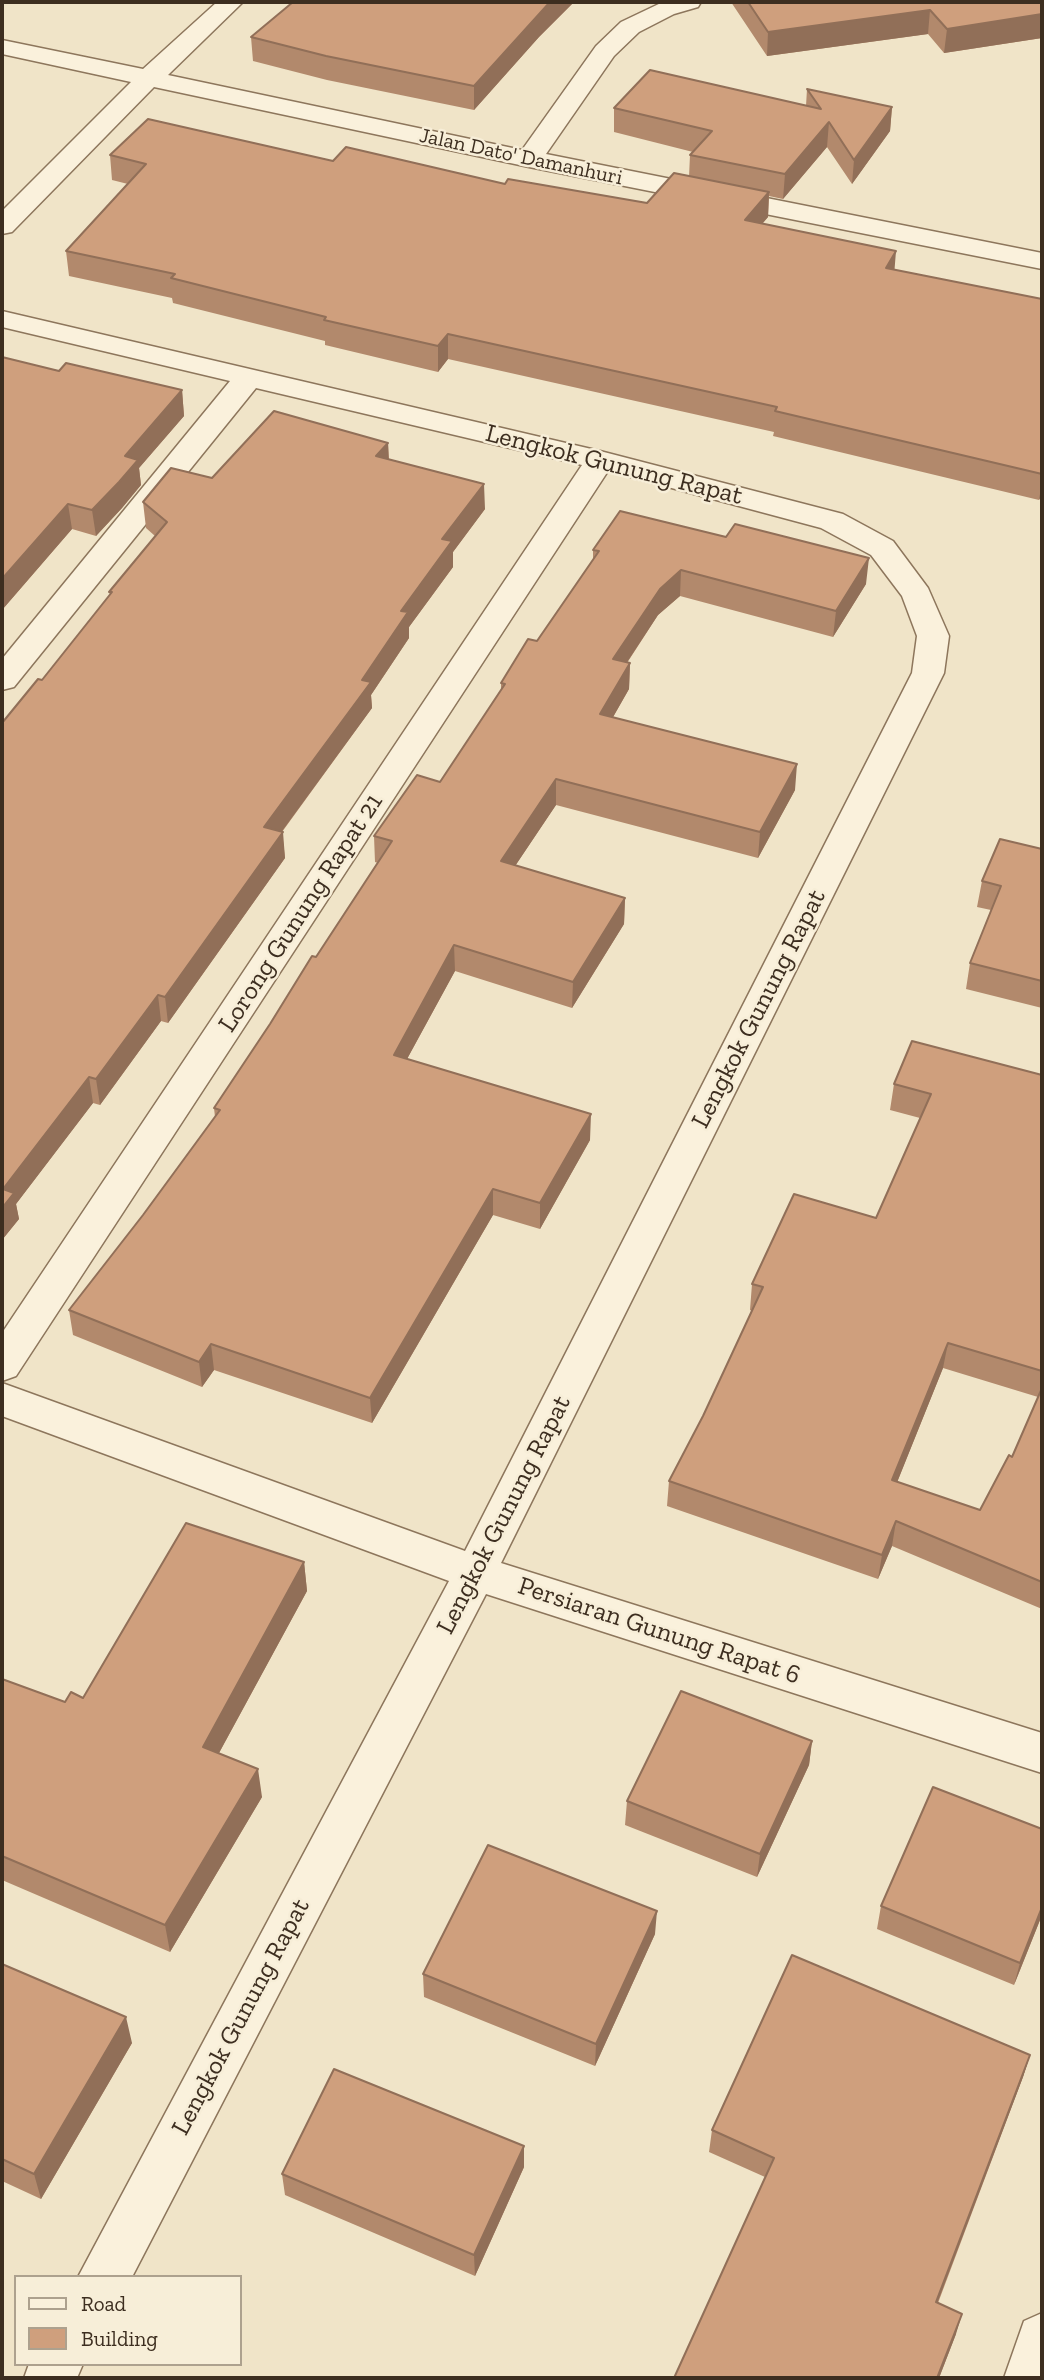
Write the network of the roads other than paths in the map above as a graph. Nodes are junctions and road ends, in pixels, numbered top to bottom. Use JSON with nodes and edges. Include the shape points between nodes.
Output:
{"nodes":[{"id":1,"x":231,"y":2,"type":"edge"},
{"id":2,"x":690,"y":2,"type":"edge"},
{"id":3,"x":2,"y":47,"type":"edge"},
{"id":4,"x":149,"y":78,"type":"junction"},
{"id":5,"x":529,"y":159,"type":"junction"},
{"id":6,"x":2,"y":226,"type":"edge"},
{"id":7,"x":1042,"y":261,"type":"edge"},
{"id":8,"x":2,"y":319,"type":"edge"},
{"id":9,"x":249,"y":377,"type":"junction"},
{"id":10,"x":600,"y":460,"type":"junction"},
{"id":11,"x":2,"y":680,"type":"edge"},
{"id":12,"x":2,"y":1365,"type":"edge"},
{"id":13,"x":2,"y":1399,"type":"edge"},
{"id":14,"x":475,"y":1573,"type":"junction"},
{"id":15,"x":1042,"y":1753,"type":"edge"},
{"id":16,"x":105,"y":2275,"type":"edge"},
{"id":17,"x":1042,"y":2339,"type":"edge"},
{"id":18,"x":1030,"y":2378,"type":"edge"}],
"edges":[{"from":1,"to":4,"type":"street"},
{"from":2,"to":5,"type":"street","via":[[630,27],[606,51]]},
{"from":3,"to":4,"type":"street","name":"Jalan Dato' Damanhuri"},
{"from":4,"to":5,"type":"street","name":"Jalan Dato' Damanhuri"},
{"from":4,"to":6,"type":"street"},
{"from":5,"to":7,"type":"street","name":"Jalan Dato' Damanhuri"},
{"from":8,"to":9,"type":"street","name":"Lengkok Gunung Rapat"},
{"from":9,"to":10,"type":"street","name":"Lengkok Gunung Rapat"},
{"from":9,"to":11,"type":"street"},
{"from":10,"to":12,"type":"street","name":"Lorong Gunung Rapat 21"},
{"from":10,"to":14,"type":"street","name":"Lengkok Gunung Rapat","via":[[832,521],[882,548],[917,595],[933,636],[928,673]]},
{"from":13,"to":14,"type":"street","name":"Persiaran Gunung Rapat 6"},
{"from":14,"to":15,"type":"street","name":"Persiaran Gunung Rapat 6"},
{"from":14,"to":16,"type":"street","name":"Lengkok Gunung Rapat"},
{"from":17,"to":18,"type":"street"}]}
